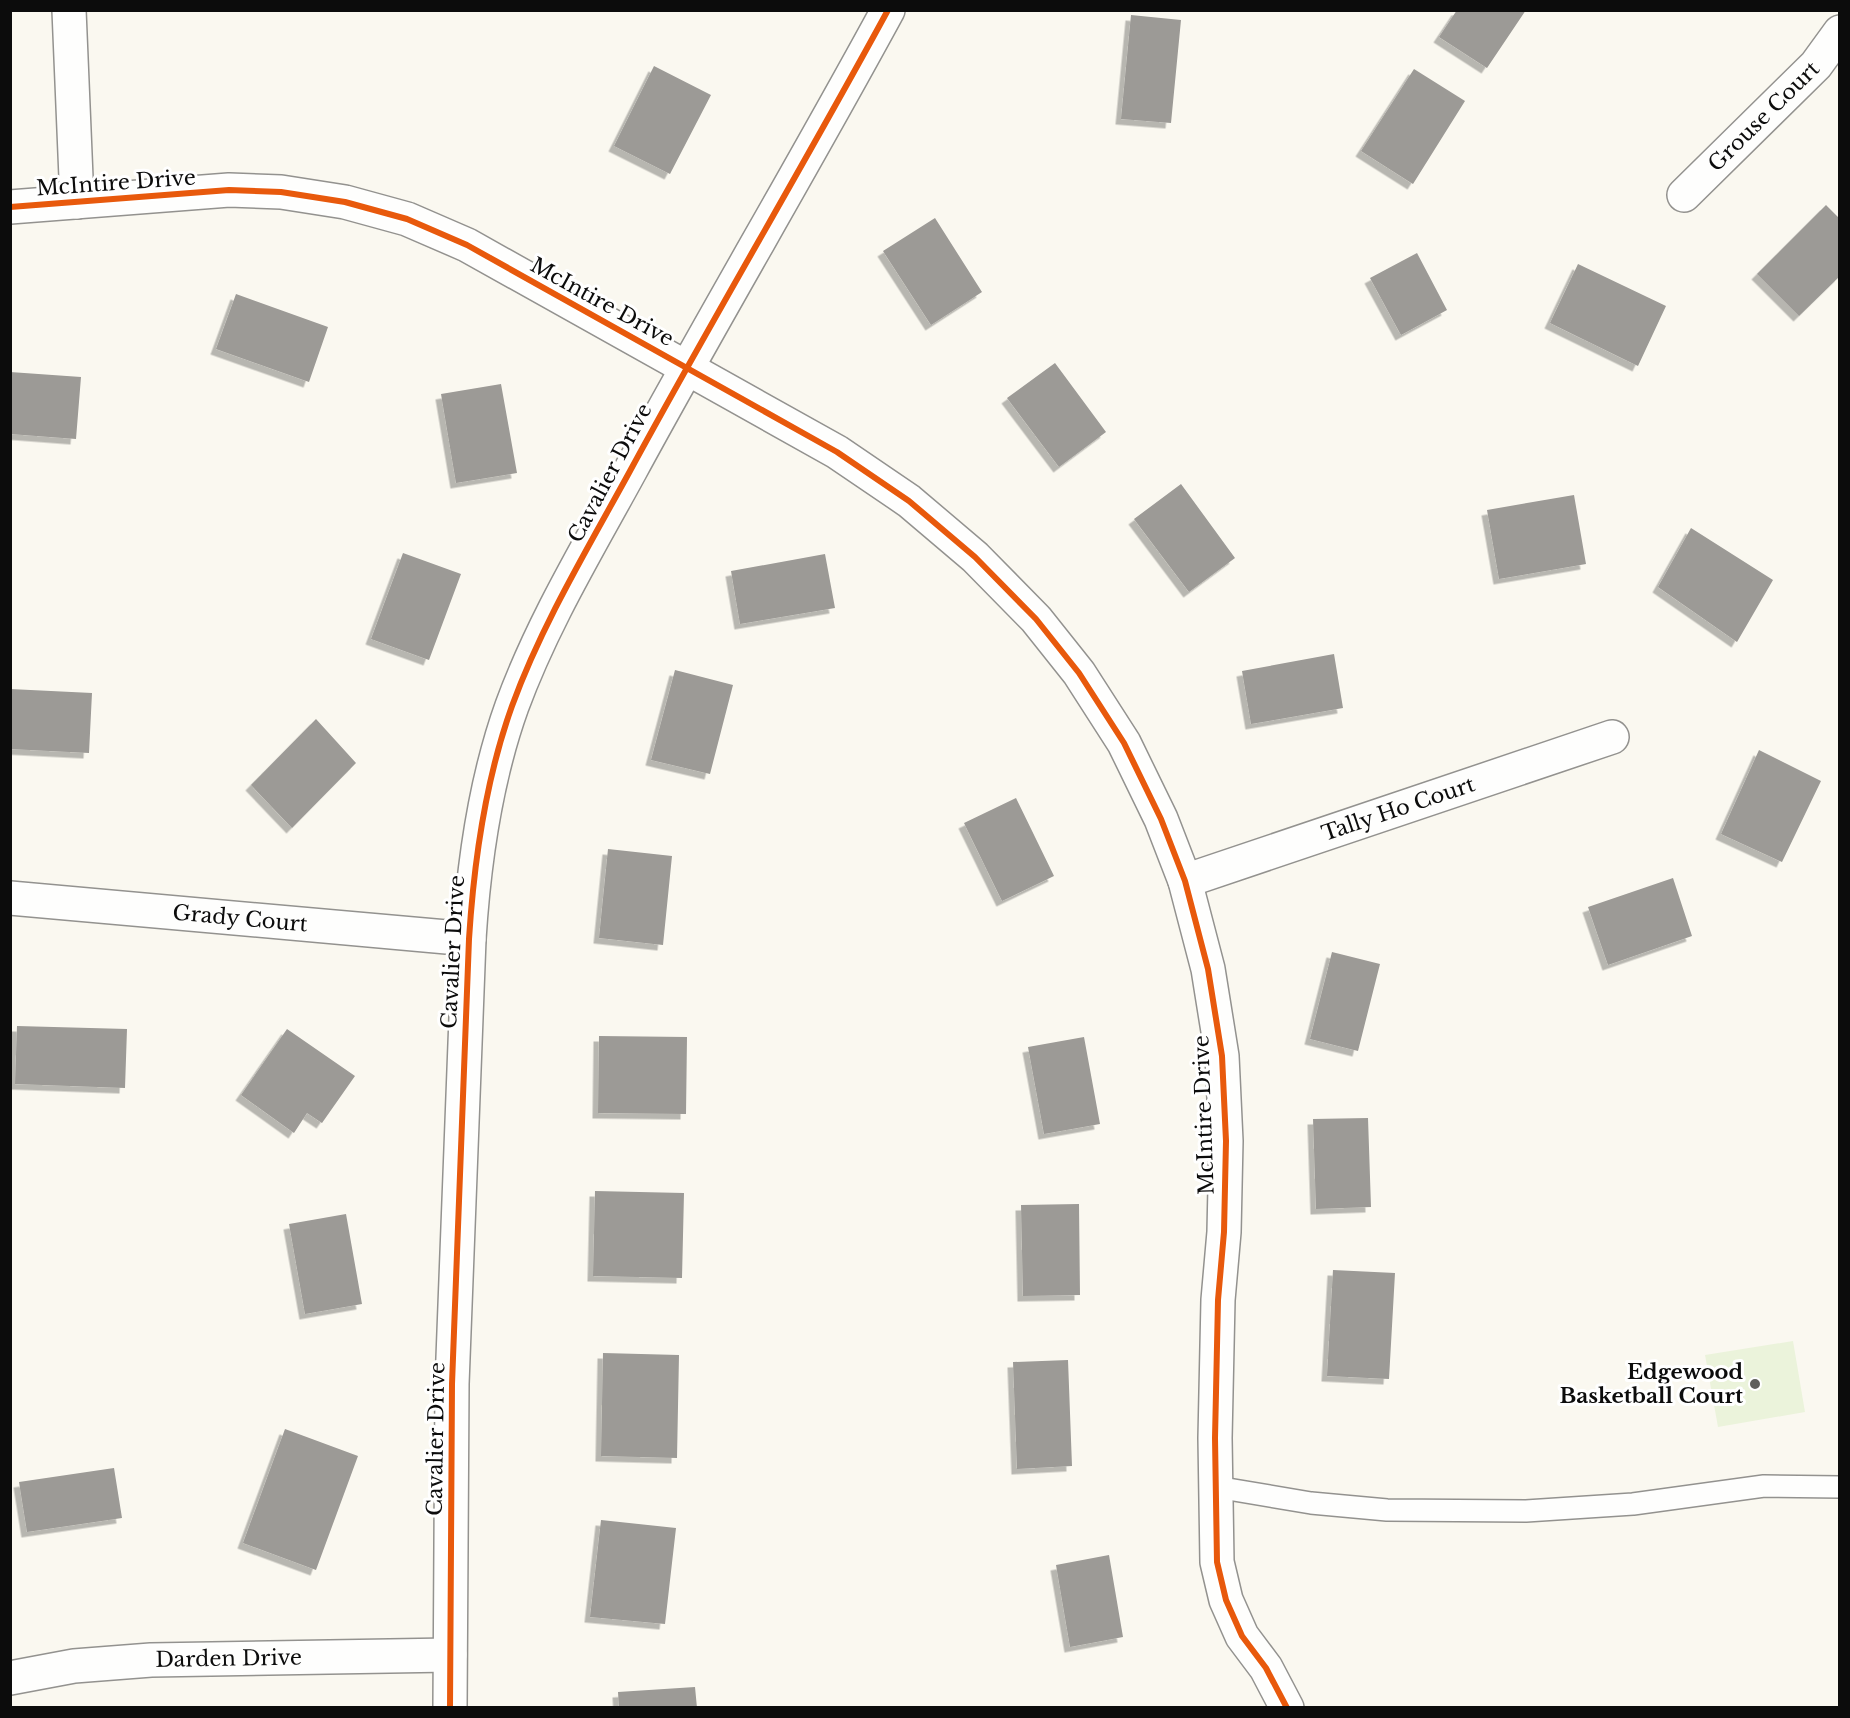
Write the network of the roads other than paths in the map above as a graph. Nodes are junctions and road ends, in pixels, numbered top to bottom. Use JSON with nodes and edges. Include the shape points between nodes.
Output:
{"nodes":[{"id":1,"x":69,"y":10,"type":"edge"},
{"id":2,"x":888,"y":10,"type":"edge"},
{"id":3,"x":1839,"y":32,"type":"edge"},
{"id":4,"x":1684,"y":195,"type":"dead end"},
{"id":5,"x":76,"y":202,"type":"junction"},
{"id":6,"x":10,"y":207,"type":"edge"},
{"id":7,"x":686,"y":368,"type":"junction"},
{"id":8,"x":1612,"y":737,"type":"dead end"},
{"id":9,"x":1185,"y":881,"type":"junction"},
{"id":10,"x":10,"y":898,"type":"edge"},
{"id":11,"x":469,"y":939,"type":"junction"},
{"id":12,"x":1216,"y":1487,"type":"junction"},
{"id":13,"x":1839,"y":1487,"type":"edge"},
{"id":14,"x":450,"y":1655,"type":"junction"},
{"id":15,"x":10,"y":1678,"type":"edge"},
{"id":16,"x":450,"y":1707,"type":"edge"},
{"id":17,"x":1287,"y":1707,"type":"edge"}],
"edges":[{"from":1,"to":5,"type":"street"},
{"from":2,"to":7,"type":"street","name":"Cavalier Drive"},
{"from":3,"to":4,"type":"street","name":"Grouse Court","via":[[1816,65]]},
{"from":5,"to":6,"type":"street","name":"McIntire Drive"},
{"from":5,"to":7,"type":"street","name":"McIntire Drive","via":[[229,190],[281,192],[345,202],[407,219],[467,245]]},
{"from":7,"to":9,"type":"street","name":"McIntire Drive","via":[[837,452],[909,501],[975,557],[1036,619],[1079,673],[1124,743],[1161,819]]},
{"from":7,"to":11,"type":"street","name":"Cavalier Drive","via":[[543,631],[512,708],[488,787],[474,869]]},
{"from":8,"to":9,"type":"street","name":"Tally Ho Court"},
{"from":9,"to":12,"type":"street","name":"McIntire Drive","via":[[1208,969],[1222,1056],[1226,1153],[1218,1300]]},
{"from":10,"to":11,"type":"street","name":"Grady Court"},
{"from":11,"to":14,"type":"street","name":"Cavalier Drive","via":[[452,1384]]},
{"from":12,"to":13,"type":"lane","via":[[1311,1503],[1387,1510],[1526,1511],[1633,1504],[1764,1486]]},
{"from":12,"to":17,"type":"street","name":"McIntire Drive","via":[[1217,1562],[1226,1600],[1242,1636],[1266,1668]]},
{"from":14,"to":15,"type":"street","name":"Darden Drive","via":[[151,1660],[74,1666]]},
{"from":14,"to":16,"type":"street","name":"Cavalier Drive"}]}
